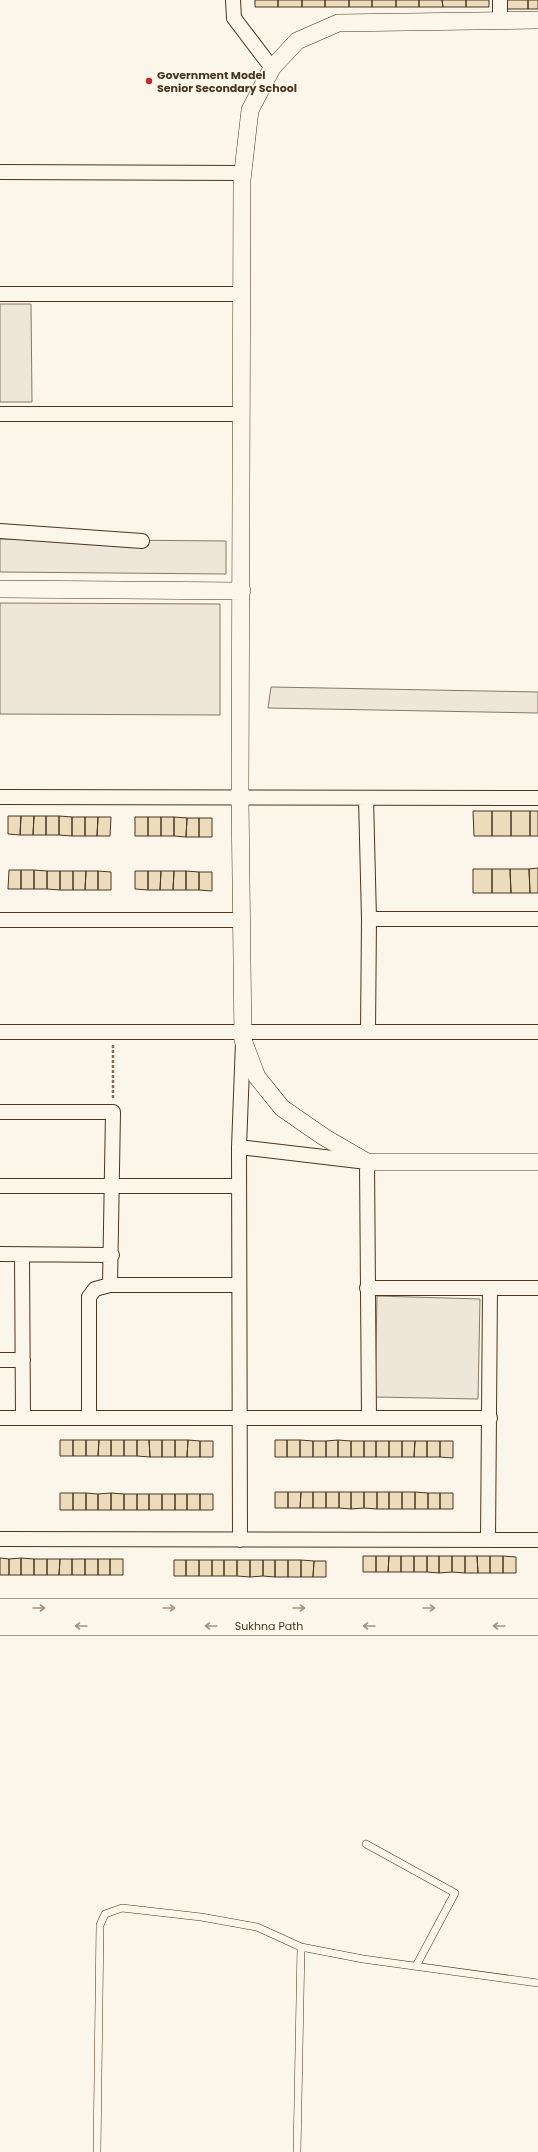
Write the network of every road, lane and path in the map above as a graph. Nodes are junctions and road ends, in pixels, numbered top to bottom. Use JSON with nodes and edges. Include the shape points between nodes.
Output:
{"nodes":[{"id":1,"x":233,"y":0,"type":"edge"},
{"id":2,"x":500,"y":0,"type":"edge"},
{"id":3,"x":538,"y":20,"type":"edge"},
{"id":4,"x":500,"y":21,"type":"junction"},
{"id":5,"x":272,"y":68,"type":"junction"},
{"id":6,"x":0,"y":172,"type":"edge"},
{"id":7,"x":242,"y":173,"type":"junction"},
{"id":8,"x":0,"y":294,"type":"edge"},
{"id":9,"x":242,"y":294,"type":"junction"},
{"id":10,"x":0,"y":414,"type":"edge"},
{"id":11,"x":242,"y":414,"type":"junction"},
{"id":12,"x":0,"y":531,"type":"edge"},
{"id":13,"x":142,"y":541,"type":"dead end"},
{"id":14,"x":0,"y":589,"type":"edge"},
{"id":15,"x":242,"y":591,"type":"junction"},
{"id":16,"x":0,"y":797,"type":"edge"},
{"id":17,"x":240,"y":798,"type":"junction"},
{"id":18,"x":366,"y":798,"type":"junction"},
{"id":19,"x":538,"y":798,"type":"edge"},
{"id":20,"x":369,"y":919,"type":"junction"},
{"id":21,"x":538,"y":919,"type":"edge"},
{"id":22,"x":0,"y":920,"type":"edge"},
{"id":23,"x":241,"y":920,"type":"junction"},
{"id":24,"x":0,"y":1032,"type":"edge"},
{"id":25,"x":114,"y":1032,"type":"junction"},
{"id":26,"x":368,"y":1032,"type":"junction"},
{"id":27,"x":538,"y":1032,"type":"edge"},
{"id":28,"x":242,"y":1036,"type":"junction"},
{"id":29,"x":0,"y":1112,"type":"edge"},
{"id":30,"x":113,"y":1112,"type":"junction"},
{"id":31,"x":239,"y":1147,"type":"junction"},
{"id":32,"x":367,"y":1162,"type":"junction"},
{"id":33,"x":538,"y":1162,"type":"edge"},
{"id":34,"x":0,"y":1186,"type":"edge"},
{"id":35,"x":111,"y":1186,"type":"junction"},
{"id":36,"x":238,"y":1186,"type":"junction"},
{"id":37,"x":0,"y":1254,"type":"edge"},
{"id":38,"x":22,"y":1255,"type":"junction"},
{"id":39,"x":112,"y":1255,"type":"junction"},
{"id":40,"x":239,"y":1284,"type":"junction"},
{"id":41,"x":110,"y":1286,"type":"junction"},
{"id":42,"x":367,"y":1288,"type":"junction"},
{"id":43,"x":490,"y":1288,"type":"junction"},
{"id":44,"x":538,"y":1288,"type":"edge"},
{"id":45,"x":0,"y":1360,"type":"edge"},
{"id":46,"x":23,"y":1360,"type":"junction"},
{"id":47,"x":0,"y":1418,"type":"edge"},
{"id":48,"x":23,"y":1418,"type":"junction"},
{"id":49,"x":89,"y":1418,"type":"junction"},
{"id":50,"x":240,"y":1418,"type":"junction"},
{"id":51,"x":369,"y":1418,"type":"junction"},
{"id":52,"x":490,"y":1418,"type":"junction"},
{"id":53,"x":0,"y":1539,"type":"edge"},
{"id":54,"x":240,"y":1540,"type":"junction"},
{"id":55,"x":488,"y":1540,"type":"junction"},
{"id":56,"x":538,"y":1540,"type":"edge"},
{"id":57,"x":0,"y":1608,"type":"edge"},
{"id":58,"x":538,"y":1608,"type":"edge"},
{"id":59,"x":0,"y":1626,"type":"edge"},
{"id":60,"x":538,"y":1626,"type":"edge"},
{"id":61,"x":366,"y":1844,"type":"dead end"},
{"id":62,"x":301,"y":1947,"type":"junction"},
{"id":63,"x":416,"y":1966,"type":"junction"},
{"id":64,"x":538,"y":1983,"type":"edge"},
{"id":65,"x":97,"y":2152,"type":"edge"},
{"id":66,"x":297,"y":2152,"type":"edge"}],
"edges":[{"from":1,"to":5,"type":"street","via":[[234,18]]},
{"from":2,"to":4,"type":"street"},
{"from":3,"to":4,"type":"street"},
{"from":4,"to":5,"type":"street","via":[[338,23],[297,41]]},
{"from":5,"to":7,"type":"street","via":[[250,110]]},
{"from":6,"to":7,"type":"street"},
{"from":7,"to":9,"type":"street"},
{"from":8,"to":9,"type":"street"},
{"from":9,"to":11,"type":"street"},
{"from":10,"to":11,"type":"street"},
{"from":11,"to":15,"type":"street"},
{"from":12,"to":13,"type":"street"},
{"from":14,"to":15,"type":"street"},
{"from":15,"to":17,"type":"street"},
{"from":16,"to":17,"type":"street"},
{"from":17,"to":18,"type":"street"},
{"from":17,"to":23,"type":"street"},
{"from":18,"to":19,"type":"street"},
{"from":18,"to":20,"type":"street"},
{"from":20,"to":21,"type":"street"},
{"from":20,"to":26,"type":"street"},
{"from":22,"to":23,"type":"street"},
{"from":23,"to":28,"type":"street"},
{"from":24,"to":25,"type":"street"},
{"from":25,"to":28,"type":"street"},
{"from":25,"to":30,"type":"path"},
{"from":26,"to":27,"type":"street"},
{"from":26,"to":28,"type":"street"},
{"from":28,"to":31,"type":"street"},
{"from":28,"to":32,"type":"street","via":[[257,1077],[282,1108]]},
{"from":29,"to":30,"type":"street"},
{"from":30,"to":35,"type":"street"},
{"from":31,"to":32,"type":"street"},
{"from":31,"to":36,"type":"street"},
{"from":32,"to":33,"type":"street"},
{"from":32,"to":42,"type":"street"},
{"from":34,"to":35,"type":"street"},
{"from":35,"to":36,"type":"street"},
{"from":35,"to":39,"type":"street"},
{"from":36,"to":40,"type":"street"},
{"from":37,"to":38,"type":"street"},
{"from":38,"to":39,"type":"street"},
{"from":38,"to":46,"type":"street"},
{"from":39,"to":41,"type":"street"},
{"from":40,"to":41,"type":"street"},
{"from":40,"to":50,"type":"street"},
{"from":41,"to":49,"type":"street","via":[[95,1289],[88,1297]]},
{"from":42,"to":43,"type":"street"},
{"from":42,"to":51,"type":"street"},
{"from":43,"to":44,"type":"street"},
{"from":43,"to":52,"type":"street"},
{"from":45,"to":46,"type":"street"},
{"from":46,"to":48,"type":"street"},
{"from":47,"to":48,"type":"street"},
{"from":48,"to":49,"type":"street"},
{"from":49,"to":50,"type":"street"},
{"from":50,"to":51,"type":"street"},
{"from":50,"to":54,"type":"street"},
{"from":51,"to":52,"type":"street"},
{"from":52,"to":55,"type":"street"},
{"from":53,"to":54,"type":"street"},
{"from":54,"to":55,"type":"street"},
{"from":55,"to":56,"type":"street"},
{"from":57,"to":58,"type":"main road","name":"Sukhna Path","one_way":true},
{"from":60,"to":59,"type":"main road","name":"Sukhna Path","one_way":true},
{"from":61,"to":63,"type":"lane","via":[[455,1893]]},
{"from":62,"to":63,"type":"lane"},
{"from":62,"to":65,"type":"lane","via":[[257,1927],[201,1917],[122,1908],[105,1914],[100,1925]]},
{"from":62,"to":66,"type":"lane"},
{"from":63,"to":64,"type":"lane"}]}
